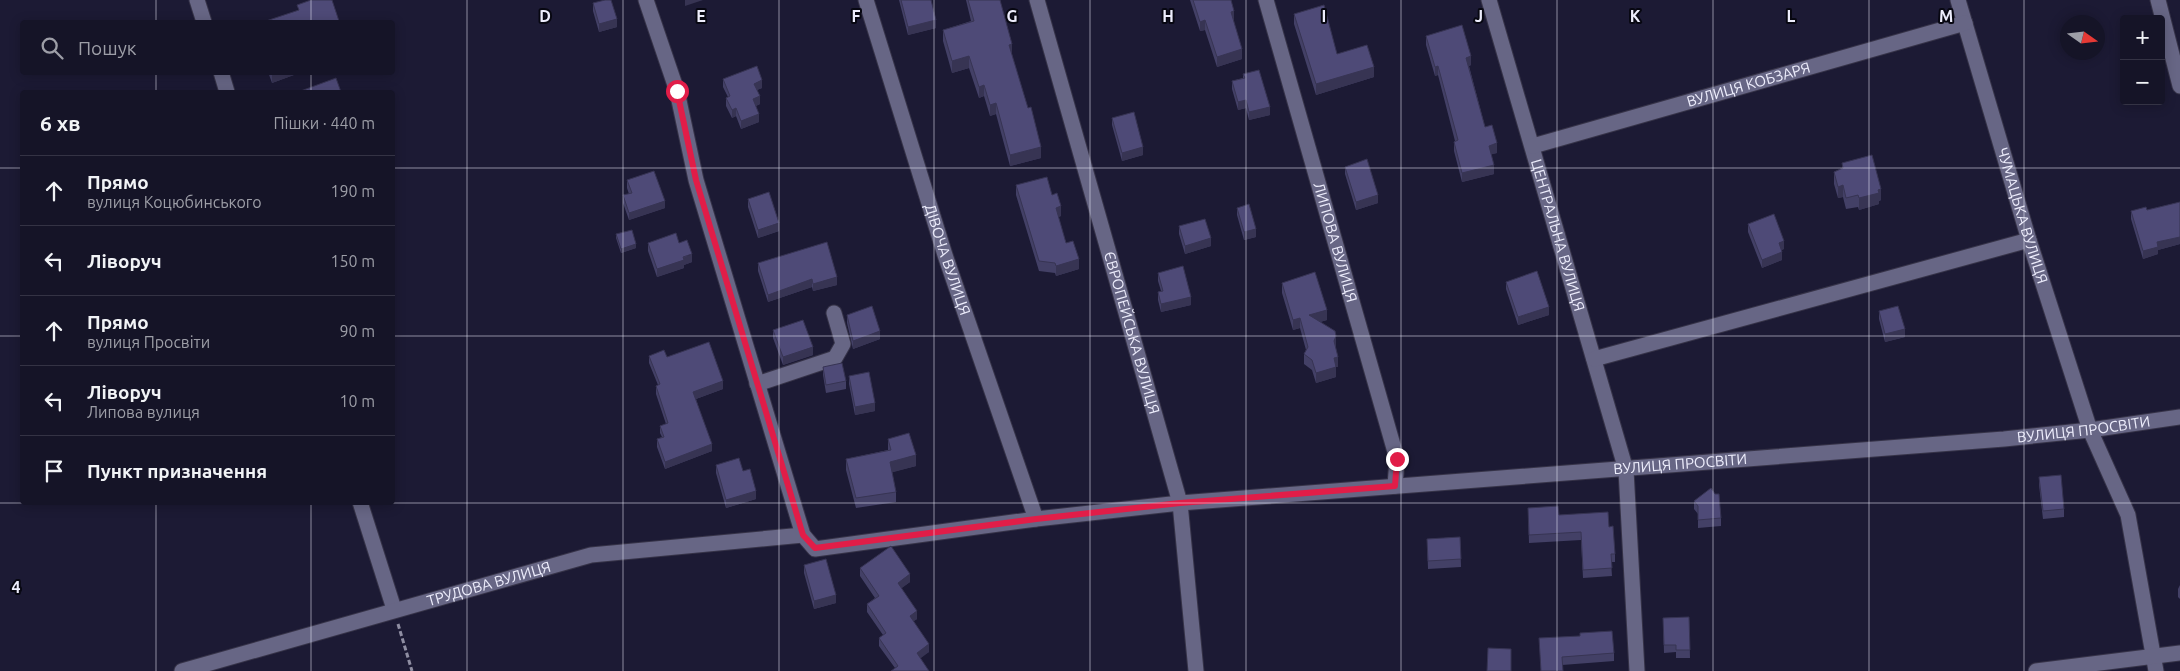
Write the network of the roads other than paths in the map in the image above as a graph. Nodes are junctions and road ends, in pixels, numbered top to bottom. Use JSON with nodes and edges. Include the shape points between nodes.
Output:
{"nodes":[{"id":1,"x":197,"y":0,"type":"edge"},
{"id":2,"x":646,"y":0,"type":"edge"},
{"id":3,"x":866,"y":0,"type":"edge"},
{"id":4,"x":1037,"y":0,"type":"edge"},
{"id":5,"x":1266,"y":0,"type":"edge"},
{"id":6,"x":1489,"y":0,"type":"edge"},
{"id":7,"x":1958,"y":0,"type":"edge"},
{"id":8,"x":2158,"y":0,"type":"edge"},
{"id":9,"x":203,"y":20,"type":"edge"},
{"id":10,"x":1965,"y":23,"type":"junction"},
{"id":11,"x":221,"y":75,"type":"edge"},
{"id":12,"x":2180,"y":86,"type":"edge"},
{"id":13,"x":226,"y":90,"type":"edge"},
{"id":14,"x":1533,"y":146,"type":"junction"},
{"id":15,"x":2029,"y":240,"type":"junction"},
{"id":16,"x":834,"y":313,"type":"dead end"},
{"id":17,"x":1594,"y":359,"type":"junction"},
{"id":18,"x":757,"y":384,"type":"junction"},
{"id":19,"x":2180,"y":417,"type":"edge"},
{"id":20,"x":2090,"y":430,"type":"junction"},
{"id":21,"x":1626,"y":470,"type":"junction"},
{"id":22,"x":1395,"y":486,"type":"junction"},
{"id":23,"x":1180,"y":503,"type":"junction"},
{"id":24,"x":361,"y":505,"type":"edge"},
{"id":25,"x":1036,"y":519,"type":"junction"},
{"id":26,"x":803,"y":535,"type":"junction"},
{"id":27,"x":394,"y":609,"type":"junction"},
{"id":28,"x":2180,"y":653,"type":"edge"},
{"id":29,"x":2155,"y":664,"type":"edge"},
{"id":30,"x":182,"y":671,"type":"edge"},
{"id":31,"x":1196,"y":671,"type":"edge"},
{"id":32,"x":1637,"y":671,"type":"edge"},
{"id":33,"x":2036,"y":671,"type":"edge"}],
"edges":[{"from":1,"to":9,"type":"street"},
{"from":2,"to":18,"type":"street","via":[[677,91],[696,180]]},
{"from":3,"to":25,"type":"street","name":"ДІВОЧА ВУЛИЦЯ","via":[[945,254]]},
{"from":4,"to":23,"type":"street","name":"ЄВРОПЕЙСЬКА ВУЛИЦЯ"},
{"from":5,"to":22,"type":"street","name":"ЛИПОВА ВУЛИЦЯ","via":[[1397,459]]},
{"from":6,"to":14,"type":"street","name":"ЦЕНТРАЛЬНА ВУЛИЦЯ"},
{"from":7,"to":10,"type":"street","name":"ЧУМАЦЬКА ВУЛИЦЯ"},
{"from":8,"to":12,"type":"street"},
{"from":10,"to":14,"type":"street","name":"ВУЛИЦЯ КОБЗАРЯ"},
{"from":10,"to":15,"type":"street","name":"ЧУМАЦЬКА ВУЛИЦЯ"},
{"from":11,"to":13,"type":"street"},
{"from":14,"to":17,"type":"street","name":"ЦЕНТРАЛЬНА ВУЛИЦЯ"},
{"from":15,"to":17,"type":"street"},
{"from":15,"to":20,"type":"street","name":"ЧУМАЦЬКА ВУЛИЦЯ"},
{"from":16,"to":18,"type":"street","via":[[842,344],[835,358]]},
{"from":17,"to":21,"type":"street","name":"ЦЕНТРАЛЬНА ВУЛИЦЯ"},
{"from":18,"to":26,"type":"street"},
{"from":19,"to":20,"type":"street","name":"ВУЛИЦЯ ПРОСВІТИ"},
{"from":20,"to":21,"type":"street","name":"ВУЛИЦЯ ПРОСВІТИ"},
{"from":20,"to":29,"type":"street","name":"ЧУМАЦЬКА ВУЛИЦЯ","via":[[2128,515]]},
{"from":21,"to":22,"type":"street","name":"ВУЛИЦЯ ПРОСВІТИ"},
{"from":21,"to":32,"type":"street","name":"ЦЕНТРАЛЬНА ВУЛИЦЯ"},
{"from":22,"to":23,"type":"street","name":"ВУЛИЦЯ ПРОСВІТИ"},
{"from":23,"to":25,"type":"street","name":"ВУЛИЦЯ ПРОСВІТИ"},
{"from":23,"to":31,"type":"street","name":"ЄВРОПЕЙСЬКА ВУЛИЦЯ"},
{"from":24,"to":27,"type":"street"},
{"from":25,"to":26,"type":"street","name":"ВУЛИЦЯ ПРОСВІТИ","via":[[815,548]]},
{"from":26,"to":27,"type":"street","name":"ТРУДОВА ВУЛИЦЯ","via":[[591,555]]},
{"from":27,"to":30,"type":"street","name":"ТРУДОВА ВУЛИЦЯ"},
{"from":28,"to":29,"type":"street"},
{"from":29,"to":33,"type":"street"}]}
